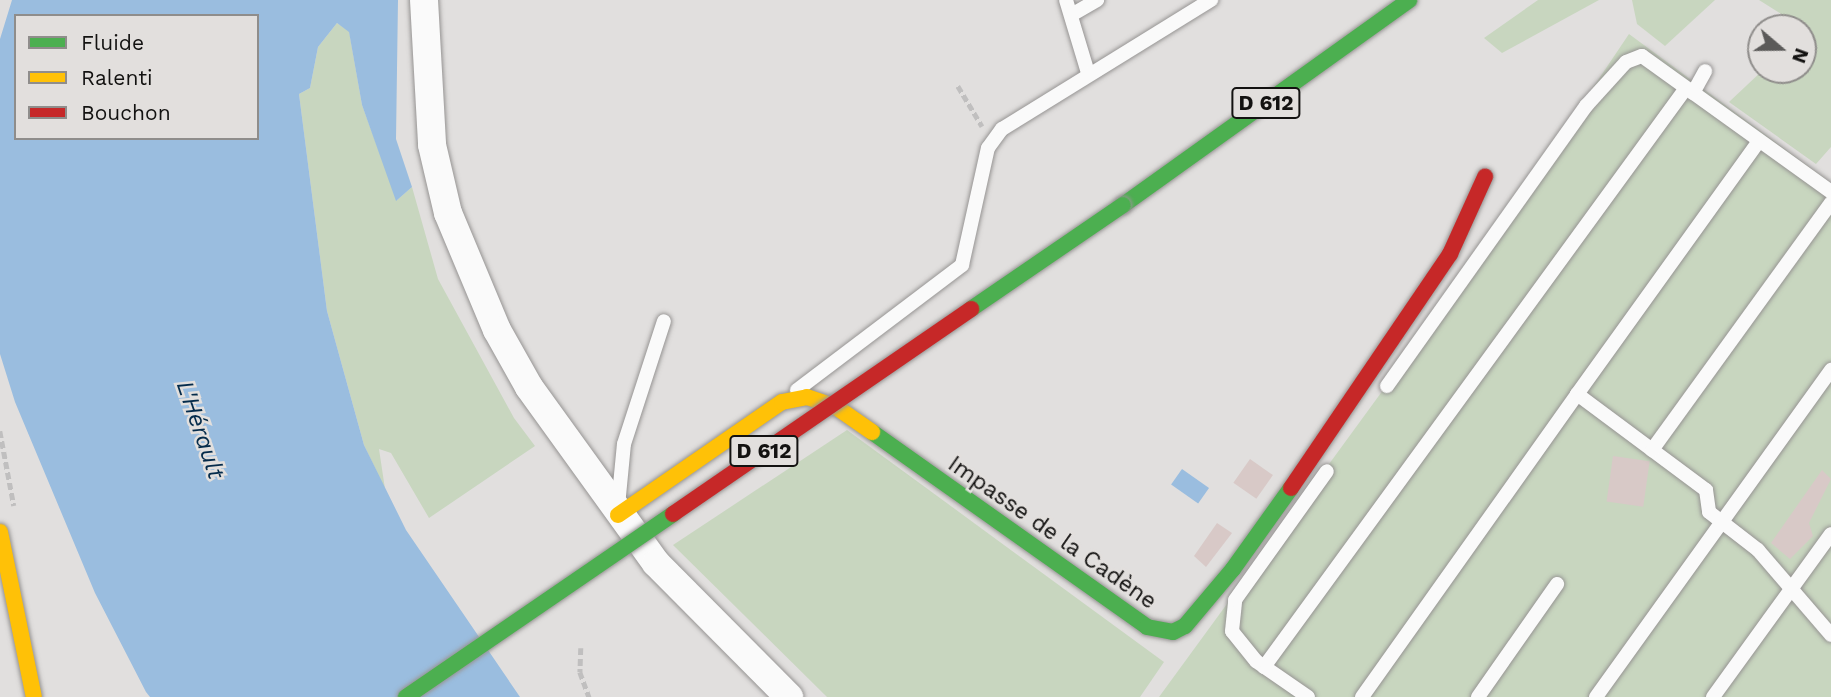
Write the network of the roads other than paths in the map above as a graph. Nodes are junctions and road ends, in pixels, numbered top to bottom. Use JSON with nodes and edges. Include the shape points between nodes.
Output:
{"nodes":[{"id":1,"x":424,"y":0,"type":"edge"},
{"id":2,"x":1066,"y":0,"type":"edge"},
{"id":3,"x":1097,"y":0,"type":"edge"},
{"id":4,"x":1211,"y":0,"type":"edge"},
{"id":5,"x":1409,"y":0,"type":"edge"},
{"id":6,"x":1073,"y":14,"type":"junction"},
{"id":7,"x":1706,"y":71,"type":"dead end"},
{"id":8,"x":1088,"y":73,"type":"junction"},
{"id":9,"x":1689,"y":90,"type":"junction"},
{"id":10,"x":1759,"y":141,"type":"junction"},
{"id":11,"x":1485,"y":177,"type":"dead end"},
{"id":12,"x":1831,"y":192,"type":"edge"},
{"id":13,"x":1831,"y":204,"type":"edge"},
{"id":14,"x":664,"y":321,"type":"dead end"},
{"id":15,"x":1831,"y":370,"type":"edge"},
{"id":16,"x":1577,"y":394,"type":"junction"},
{"id":17,"x":1379,"y":398,"type":"dead end"},
{"id":18,"x":782,"y":402,"type":"junction"},
{"id":19,"x":1652,"y":450,"type":"junction"},
{"id":20,"x":1339,"y":454,"type":"dead end"},
{"id":21,"x":618,"y":515,"type":"junction"},
{"id":22,"x":1721,"y":522,"type":"junction"},
{"id":23,"x":0,"y":532,"type":"edge"},
{"id":24,"x":1831,"y":534,"type":"edge"},
{"id":25,"x":1557,"y":584,"type":"dead end"},
{"id":26,"x":1790,"y":590,"type":"junction"},
{"id":27,"x":1831,"y":635,"type":"edge"},
{"id":28,"x":1264,"y":667,"type":"junction"},
{"id":29,"x":34,"y":697,"type":"edge"},
{"id":30,"x":406,"y":697,"type":"edge"},
{"id":31,"x":789,"y":697,"type":"edge"},
{"id":32,"x":1308,"y":697,"type":"edge"},
{"id":33,"x":1362,"y":697,"type":"edge"},
{"id":34,"x":1478,"y":697,"type":"edge"},
{"id":35,"x":1596,"y":697,"type":"edge"},
{"id":36,"x":1713,"y":697,"type":"edge"}],
"edges":[{"from":1,"to":21,"type":"street","via":[[432,145],[448,213],[467,265],[528,387]]},
{"from":2,"to":6,"type":"lane"},
{"from":3,"to":6,"type":"lane"},
{"from":4,"to":8,"type":"lane"},
{"from":5,"to":30,"type":"main road","number":"D 612","bridge":true,"via":[[1123,205]]},
{"from":6,"to":8,"type":"lane"},
{"from":7,"to":9,"type":"lane"},
{"from":8,"to":18,"type":"lane","via":[[1002,129],[988,148],[962,265]]},
{"from":9,"to":10,"type":"lane"},
{"from":9,"to":17,"type":"lane","via":[[1642,56],[1626,62],[1586,106]]},
{"from":9,"to":28,"type":"lane"},
{"from":10,"to":12,"type":"lane"},
{"from":10,"to":16,"type":"lane"},
{"from":11,"to":18,"type":"main road","name":"Impasse de la Cadène","via":[[1450,254],[1378,366],[1233,569],[1185,626],[1173,632],[1147,627],[835,407],[807,397]]},
{"from":13,"to":19,"type":"lane"},
{"from":14,"to":21,"type":"lane","via":[[624,444]]},
{"from":15,"to":22,"type":"lane"},
{"from":16,"to":19,"type":"lane"},
{"from":16,"to":33,"type":"lane"},
{"from":18,"to":21,"type":"main road"},
{"from":19,"to":22,"type":"lane","via":[[1706,490],[1709,512]]},
{"from":20,"to":28,"type":"lane","via":[[1235,600],[1231,631]]},
{"from":21,"to":31,"type":"street","via":[[698,610]]},
{"from":22,"to":26,"type":"lane","via":[[1758,550]]},
{"from":22,"to":35,"type":"lane"},
{"from":23,"to":29,"type":"main road"},
{"from":24,"to":26,"type":"lane"},
{"from":25,"to":34,"type":"lane"},
{"from":26,"to":27,"type":"lane"},
{"from":26,"to":36,"type":"lane"},
{"from":28,"to":32,"type":"lane"}]}
